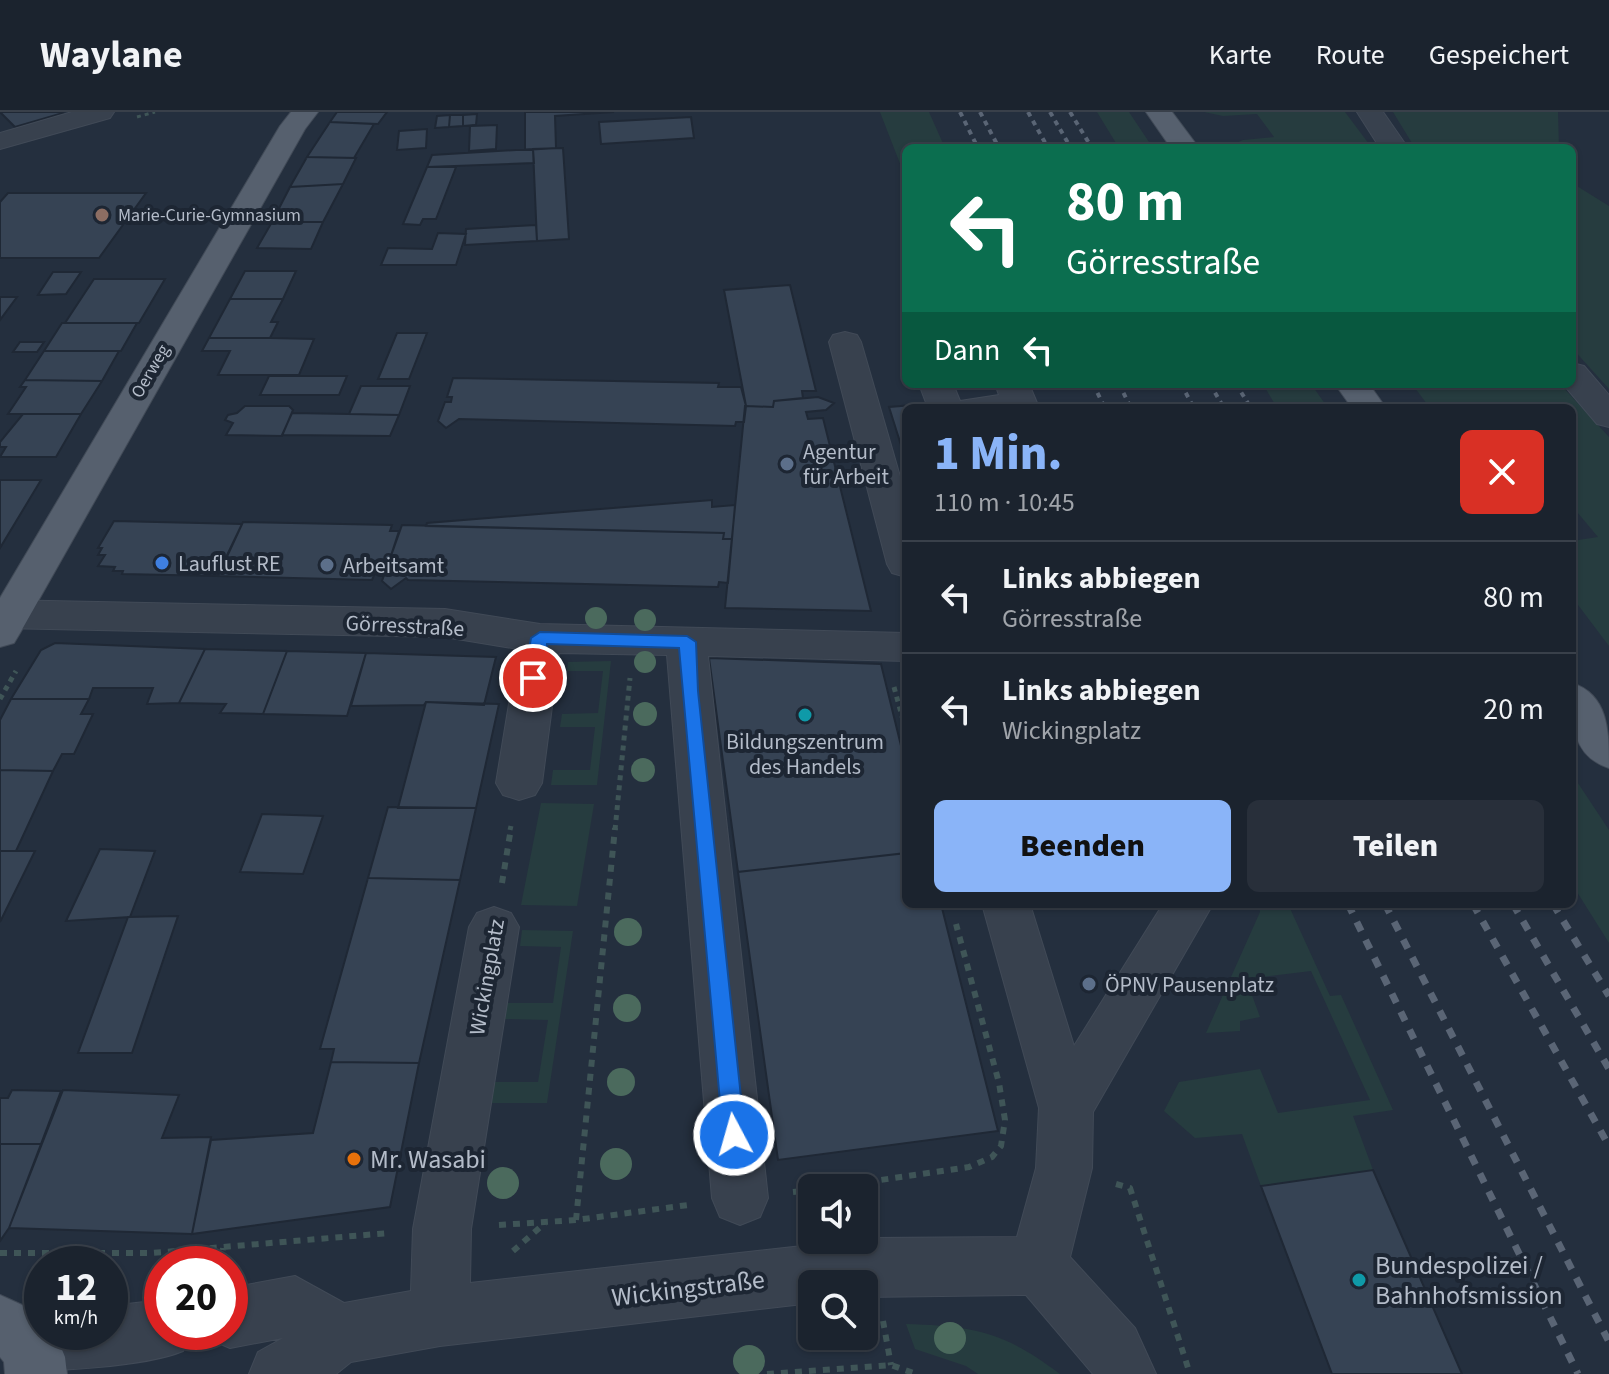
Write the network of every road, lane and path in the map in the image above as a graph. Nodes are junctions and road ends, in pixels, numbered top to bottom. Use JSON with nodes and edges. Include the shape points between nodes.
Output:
{"nodes":[{"id":1,"x":101,"y":112,"type":"edge"},
{"id":2,"x":305,"y":112,"type":"edge"},
{"id":3,"x":1159,"y":112,"type":"edge"},
{"id":4,"x":1370,"y":112,"type":"edge"},
{"id":5,"x":0,"y":141,"type":"edge"},
{"id":6,"x":1182,"y":144,"type":"edge"},
{"id":7,"x":1391,"y":144,"type":"edge"},
{"id":8,"x":845,"y":342,"type":"dead end"},
{"id":9,"x":1576,"y":378,"type":"edge"},
{"id":10,"x":1014,"y":388,"type":"edge"},
{"id":11,"x":1010,"y":404,"type":"edge"},
{"id":12,"x":1609,"y":417,"type":"edge"},
{"id":13,"x":902,"y":549,"type":"edge"},
{"id":14,"x":4,"y":620,"type":"edge"},
{"id":15,"x":540,"y":638,"type":"junction"},
{"id":16,"x":634,"y":640,"type":"junction"},
{"id":17,"x":687,"y":642,"type":"junction"},
{"id":18,"x":902,"y":647,"type":"edge"},
{"id":19,"x":17,"y":670,"type":"dead end"},
{"id":20,"x":0,"y":699,"type":"edge"},
{"id":21,"x":1576,"y":704,"type":"edge"},
{"id":22,"x":1609,"y":751,"type":"edge"},
{"id":23,"x":519,"y":783,"type":"joint"},
{"id":24,"x":1007,"y":908,"type":"edge"},
{"id":25,"x":1187,"y":908,"type":"edge"},
{"id":26,"x":955,"y":918,"type":"dead end"},
{"id":27,"x":494,"y":927,"type":"joint"},
{"id":28,"x":1066,"y":1108,"type":"junction"},
{"id":29,"x":1001,"y":1146,"type":"junction"},
{"id":30,"x":1064,"y":1168,"type":"junction"},
{"id":31,"x":878,"y":1182,"type":"edge"},
{"id":32,"x":798,"y":1192,"type":"edge"},
{"id":33,"x":740,"y":1198,"type":"junction"},
{"id":34,"x":576,"y":1220,"type":"junction"},
{"id":35,"x":546,"y":1222,"type":"dead end"},
{"id":36,"x":376,"y":1234,"type":"dead end"},
{"id":37,"x":245,"y":1246,"type":"edge"},
{"id":38,"x":0,"y":1253,"type":"edge"},
{"id":39,"x":144,"y":1253,"type":"edge"},
{"id":40,"x":1039,"y":1266,"type":"junction"},
{"id":41,"x":248,"y":1315,"type":"edge"},
{"id":42,"x":440,"y":1316,"type":"junction"},
{"id":43,"x":144,"y":1332,"type":"edge"},
{"id":44,"x":338,"y":1334,"type":"junction"},
{"id":45,"x":22,"y":1348,"type":"edge"},
{"id":46,"x":280,"y":1374,"type":"edge"},
{"id":47,"x":767,"y":1374,"type":"edge"},
{"id":48,"x":916,"y":1374,"type":"edge"},
{"id":49,"x":1125,"y":1374,"type":"edge"},
{"id":50,"x":1190,"y":1374,"type":"edge"}],
"edges":[{"from":1,"to":5,"type":"street"},
{"from":2,"to":14,"type":"main road","name":"Oerweg","via":[[229,232]]},
{"from":3,"to":6,"type":"main road"},
{"from":4,"to":7,"type":"street"},
{"from":8,"to":13,"type":"street"},
{"from":9,"to":12,"type":"street"},
{"from":10,"to":11,"type":"street","via":[[1020,403]]},
{"from":14,"to":15,"type":"street","name":"Görresstraße","via":[[445,623]]},
{"from":15,"to":16,"type":"street","name":"Görresstraße"},
{"from":15,"to":23,"type":"street"},
{"from":16,"to":17,"type":"street","name":"Görresstraße"},
{"from":16,"to":34,"type":"path"},
{"from":17,"to":18,"type":"street","name":"Görresstraße"},
{"from":17,"to":33,"type":"street"},
{"from":19,"to":20,"type":"path"},
{"from":21,"to":22,"type":"main road"},
{"from":23,"to":27,"type":"path","name":"Wickingplatz"},
{"from":24,"to":28,"type":"street"},
{"from":25,"to":28,"type":"street"},
{"from":26,"to":29,"type":"path","via":[[999,1083],[1005,1120]]},
{"from":27,"to":42,"type":"street","name":"Wickingplatz","via":[[442,1229]]},
{"from":28,"to":30,"type":"street"},
{"from":29,"to":30,"type":"path"},
{"from":29,"to":31,"type":"path","via":[[992,1157],[969,1167]]},
{"from":30,"to":40,"type":"street"},
{"from":30,"to":50,"type":"path","via":[[1130,1188]]},
{"from":32,"to":33,"type":"path"},
{"from":33,"to":34,"type":"path"},
{"from":34,"to":35,"type":"path"},
{"from":36,"to":37,"type":"path"},
{"from":38,"to":39,"type":"path"},
{"from":40,"to":42,"type":"street","name":"Wickingstraße","via":[[874,1267]]},
{"from":40,"to":49,"type":"street","via":[[1113,1350]]},
{"from":41,"to":44,"type":"street","via":[[295,1306]]},
{"from":42,"to":44,"type":"street","name":"Wickingstraße"},
{"from":43,"to":45,"type":"street"},
{"from":44,"to":46,"type":"street","name":"Wickingstraße"},
{"from":47,"to":48,"type":"path","via":[[891,1365]]}]}
